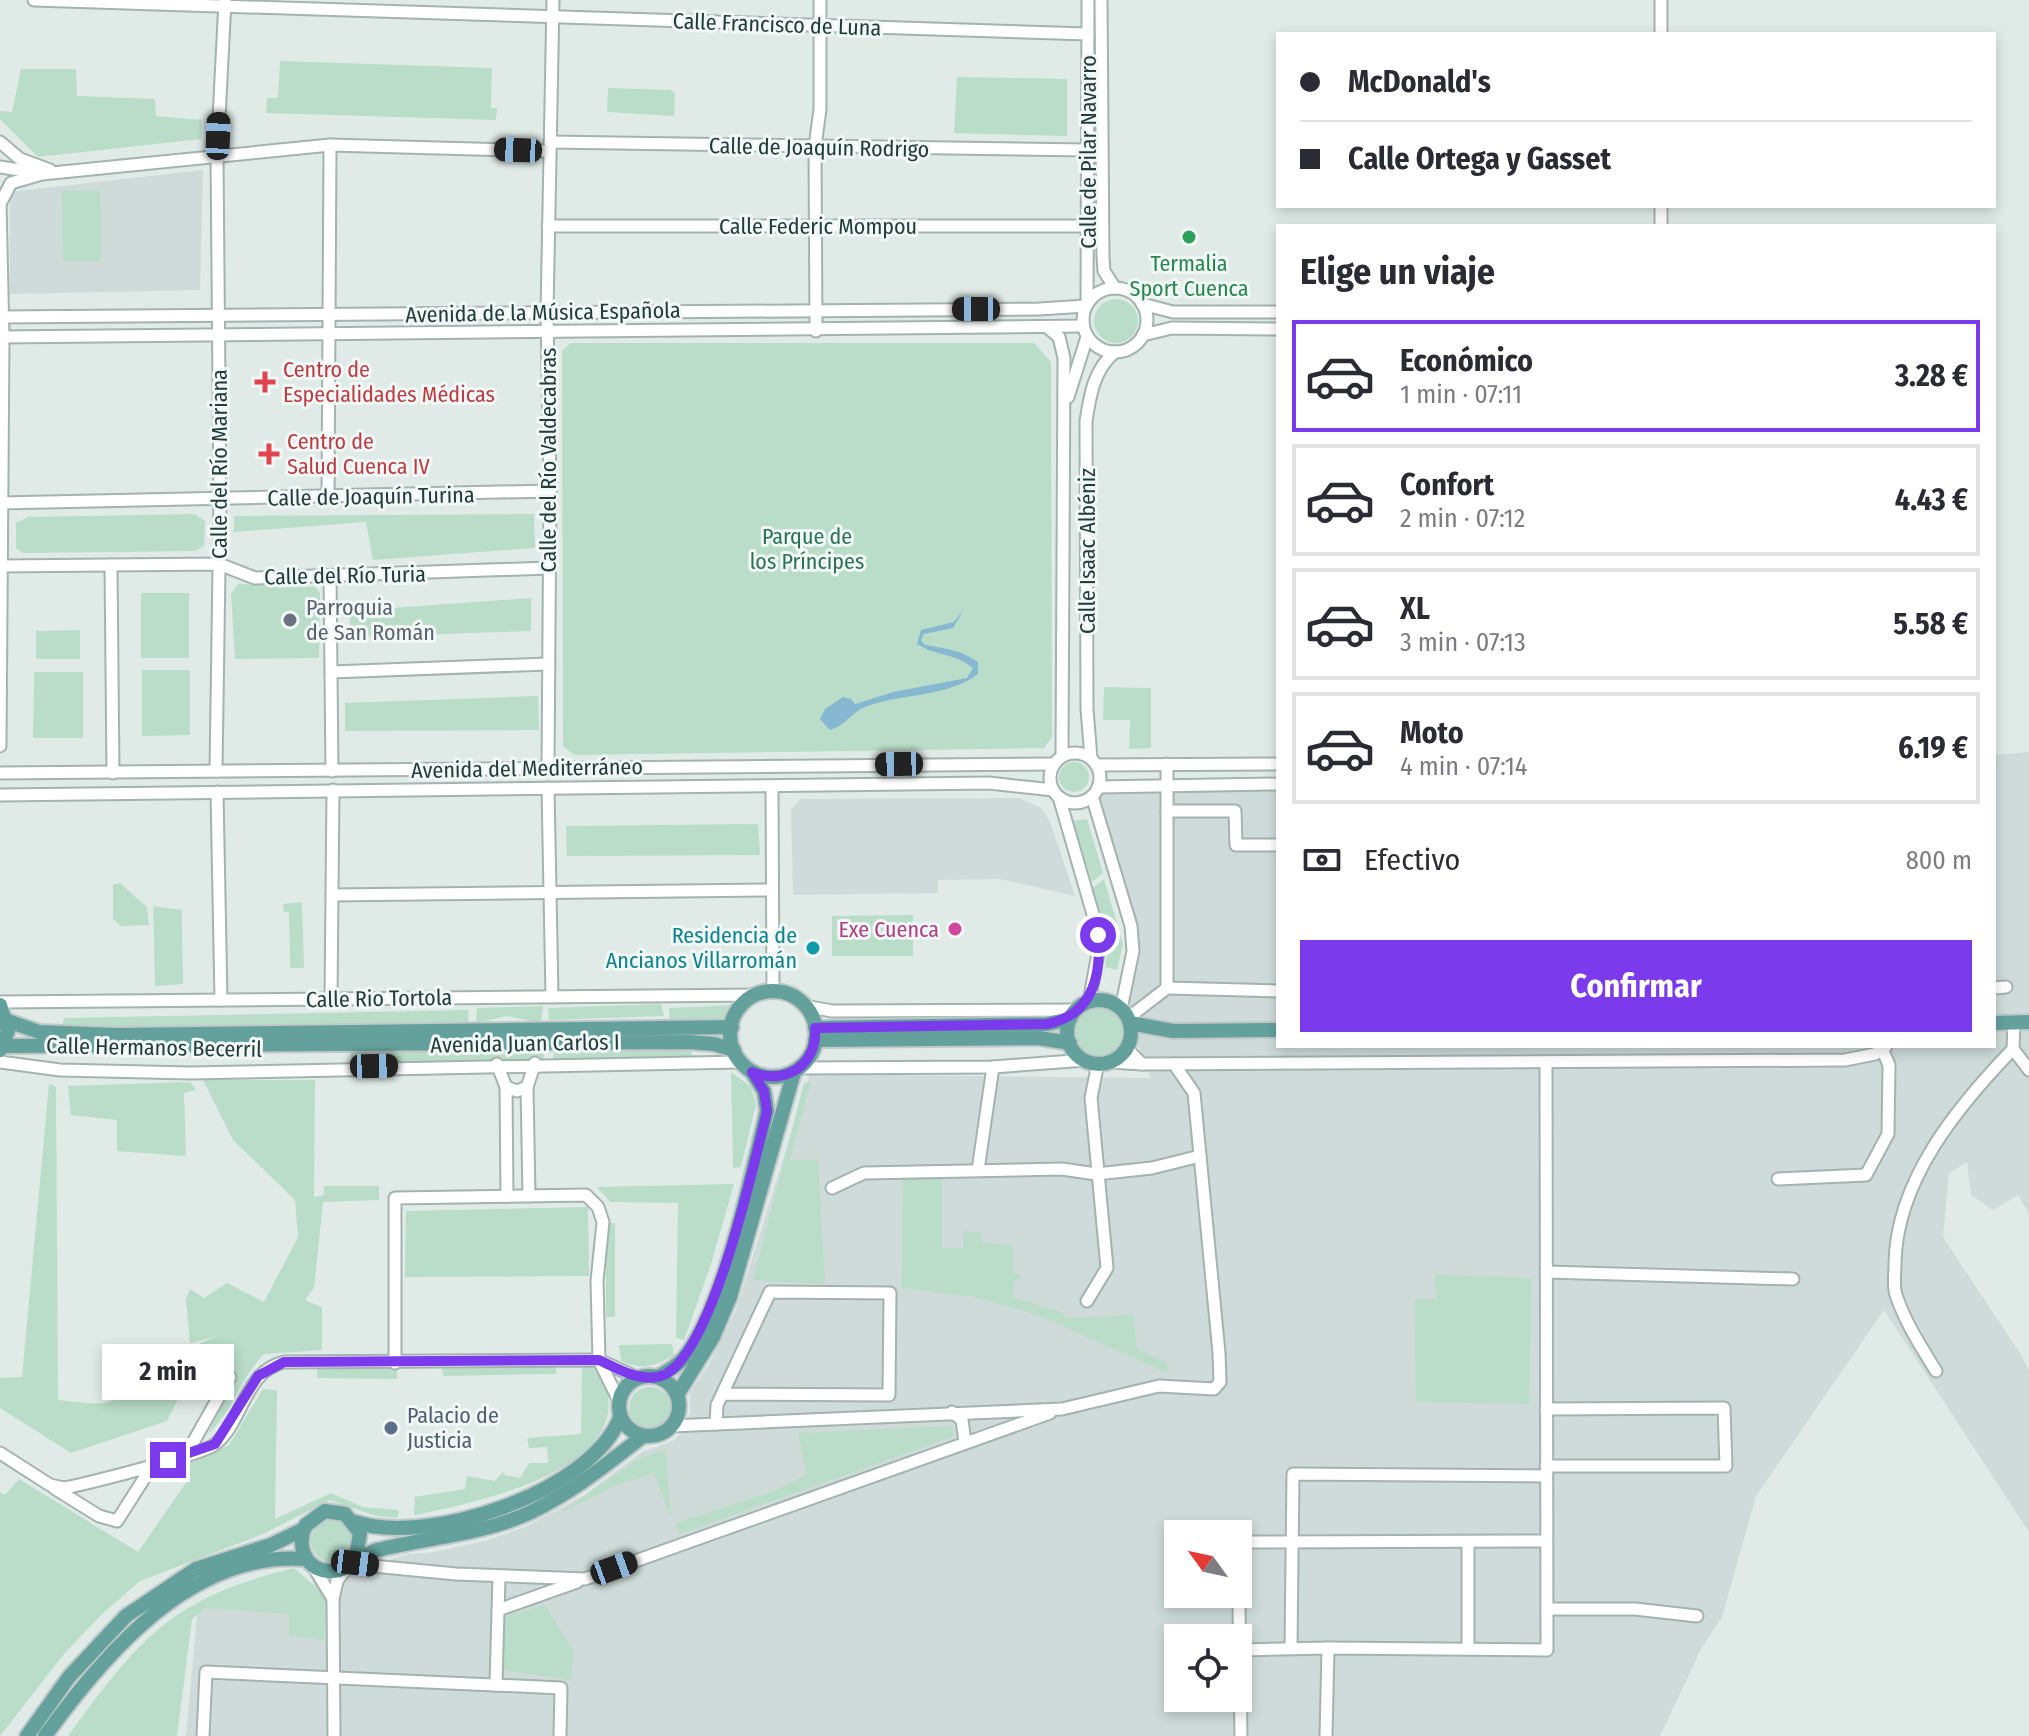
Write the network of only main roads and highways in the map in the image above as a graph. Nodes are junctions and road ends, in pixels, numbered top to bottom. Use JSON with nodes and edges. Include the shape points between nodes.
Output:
{"nodes":[{"id":1,"x":0,"y":1003,"type":"edge"},
{"id":2,"x":1079,"y":1010,"type":"junction"},
{"id":3,"x":1126,"y":1017,"type":"junction"},
{"id":4,"x":8,"y":1021,"type":"junction"},
{"id":5,"x":2021,"y":1022,"type":"edge"},
{"id":6,"x":1996,"y":1023,"type":"edge"},
{"id":7,"x":732,"y":1027,"type":"junction"},
{"id":8,"x":1276,"y":1030,"type":"edge"},
{"id":9,"x":1173,"y":1031,"type":"junction"},
{"id":10,"x":815,"y":1034,"type":"junction"},
{"id":11,"x":312,"y":1040,"type":"junction"},
{"id":12,"x":1070,"y":1043,"type":"junction"},
{"id":13,"x":1128,"y":1044,"type":"junction"},
{"id":14,"x":2,"y":1048,"type":"edge"},
{"id":15,"x":742,"y":1061,"type":"junction"},
{"id":16,"x":797,"y":1070,"type":"junction"},
{"id":17,"x":658,"y":1377,"type":"junction"},
{"id":18,"x":677,"y":1395,"type":"junction"},
{"id":19,"x":620,"y":1418,"type":"junction"},
{"id":20,"x":643,"y":1436,"type":"junction"},
{"id":21,"x":355,"y":1522,"type":"junction"},
{"id":22,"x":304,"y":1529,"type":"junction"},
{"id":23,"x":309,"y":1562,"type":"junction"},
{"id":24,"x":352,"y":1562,"type":"junction"},
{"id":25,"x":27,"y":1736,"type":"edge"},
{"id":26,"x":45,"y":1736,"type":"edge"}],
"edges":[{"from":1,"to":4,"type":"main road"},
{"from":2,"to":3,"type":"main road","via":[[1106,1001]]},
{"from":2,"to":10,"type":"main road","via":[[1047,1024]]},
{"from":2,"to":12,"type":"main road"},
{"from":3,"to":9,"type":"main road"},
{"from":3,"to":13,"type":"main road"},
{"from":4,"to":11,"type":"main road","name":"Calle Hermanos Becerril","via":[[26,1030],[100,1035]]},
{"from":4,"to":14,"type":"main road"},
{"from":5,"to":6,"type":"main road"},
{"from":7,"to":10,"type":"main road","via":[[741,1007],[766,993],[788,994],[805,1006]]},
{"from":7,"to":11,"type":"main road","name":"Avenida Juan Carlos I"},
{"from":7,"to":15,"type":"main road"},
{"from":8,"to":9,"type":"main road"},
{"from":9,"to":13,"type":"main road"},
{"from":10,"to":12,"type":"main road"},
{"from":10,"to":16,"type":"main road","via":[[811,1054]]},
{"from":11,"to":14,"type":"main road","name":"Calle Hermanos Becerril"},
{"from":11,"to":15,"type":"main road","name":"Avenida Juan Carlos I","via":[[689,1042]]},
{"from":12,"to":13,"type":"main road","via":[[1098,1062]]},
{"from":15,"to":16,"type":"main road","via":[[771,1077]]},
{"from":15,"to":17,"type":"main road","via":[[764,1091],[767,1111],[725,1265],[692,1345]]},
{"from":16,"to":18,"type":"main road","via":[[725,1311]]},
{"from":17,"to":18,"type":"main road"},
{"from":17,"to":19,"type":"main road","via":[[638,1378],[626,1387],[619,1401]]},
{"from":18,"to":20,"type":"main road","via":[[679,1412],[671,1426],[658,1435]]},
{"from":19,"to":20,"type":"main road"},
{"from":19,"to":21,"type":"main road","via":[[609,1440],[590,1459],[502,1506],[453,1521],[392,1530]]},
{"from":20,"to":24,"type":"main road","via":[[579,1486],[531,1512],[479,1531],[391,1547]]},
{"from":21,"to":22,"type":"main road","via":[[325,1511]]},
{"from":21,"to":24,"type":"main road","via":[[361,1542]]},
{"from":22,"to":23,"type":"main road","via":[[301,1546]]},
{"from":22,"to":25,"type":"main road","via":[[196,1569],[126,1616],[69,1677]]},
{"from":23,"to":24,"type":"main road","via":[[332,1571]]},
{"from":23,"to":26,"type":"main road","via":[[287,1558],[229,1572],[174,1599],[109,1654]]}]}
